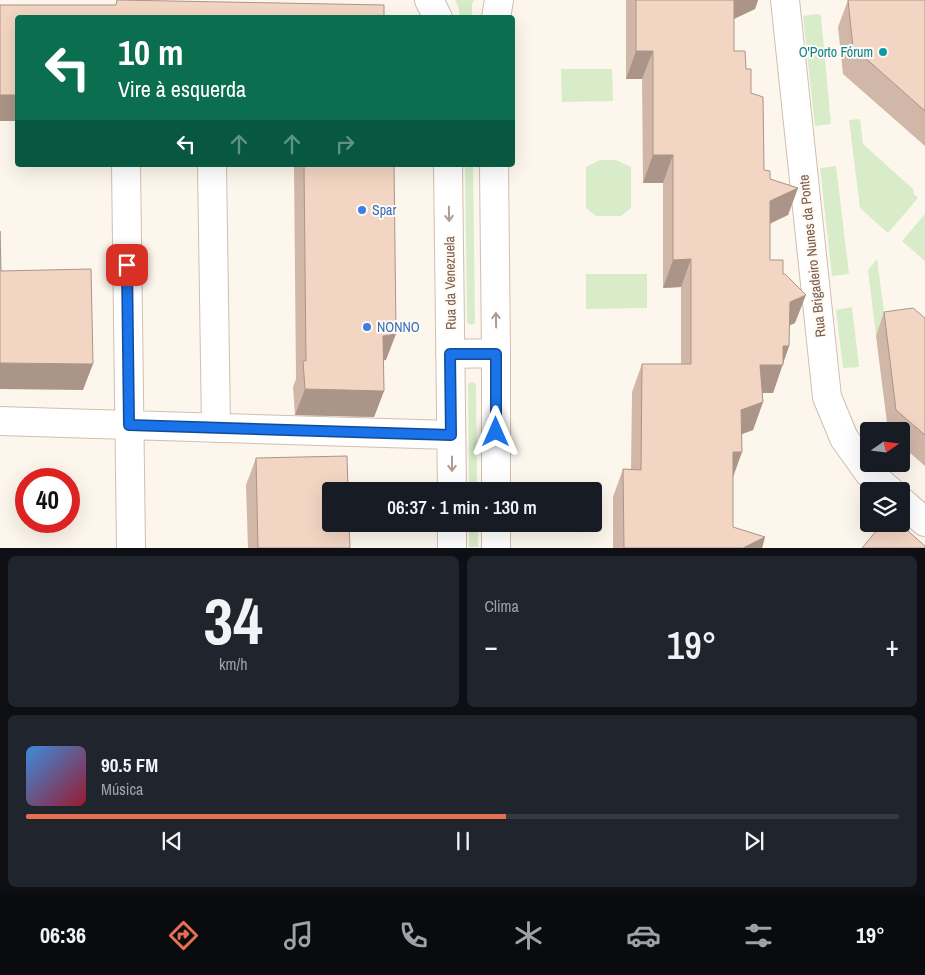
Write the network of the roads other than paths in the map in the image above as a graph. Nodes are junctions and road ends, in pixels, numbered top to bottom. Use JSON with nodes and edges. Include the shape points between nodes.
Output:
{"nodes":[{"id":1,"x":429,"y":0,"type":"edge"},
{"id":2,"x":500,"y":0,"type":"edge"},
{"id":3,"x":785,"y":0,"type":"edge"},
{"id":4,"x":436,"y":15,"type":"edge"},
{"id":5,"x":497,"y":15,"type":"edge"},
{"id":6,"x":126,"y":167,"type":"edge"},
{"id":7,"x":212,"y":167,"type":"edge"},
{"id":8,"x":448,"y":167,"type":"edge"},
{"id":9,"x":494,"y":167,"type":"edge"},
{"id":10,"x":450,"y":354,"type":"junction"},
{"id":11,"x":496,"y":354,"type":"junction"},
{"id":12,"x":0,"y":420,"type":"edge"},
{"id":13,"x":129,"y":425,"type":"junction"},
{"id":14,"x":216,"y":428,"type":"junction"},
{"id":15,"x":451,"y":435,"type":"junction"},
{"id":16,"x":452,"y":482,"type":"edge"},
{"id":17,"x":496,"y":482,"type":"edge"},
{"id":18,"x":880,"y":482,"type":"edge"},
{"id":19,"x":910,"y":509,"type":"edge"},
{"id":20,"x":925,"y":522,"type":"edge"},
{"id":21,"x":452,"y":532,"type":"edge"},
{"id":22,"x":496,"y":532,"type":"edge"},
{"id":23,"x":131,"y":548,"type":"edge"},
{"id":24,"x":452,"y":548,"type":"edge"},
{"id":25,"x":496,"y":548,"type":"edge"}],
"edges":[{"from":1,"to":4,"type":"street"},
{"from":2,"to":5,"type":"street"},
{"from":3,"to":18,"type":"street","name":"Rua Brigadeiro Nunes da Ponte","via":[[827,396],[844,438],[869,473]]},
{"from":6,"to":13,"type":"street"},
{"from":7,"to":14,"type":"street"},
{"from":8,"to":10,"type":"street","name":"Rua da Venezuela","one_way":true},
{"from":11,"to":9,"type":"street","one_way":true},
{"from":10,"to":11,"type":"street"},
{"from":10,"to":15,"type":"street","name":"Rua da Venezuela"},
{"from":11,"to":17,"type":"street"},
{"from":12,"to":13,"type":"street"},
{"from":13,"to":14,"type":"street"},
{"from":13,"to":23,"type":"street"},
{"from":14,"to":15,"type":"street"},
{"from":15,"to":16,"type":"street","name":"Rua da Venezuela","one_way":true},
{"from":19,"to":20,"type":"street"},
{"from":21,"to":24,"type":"street"},
{"from":22,"to":25,"type":"street"}]}
